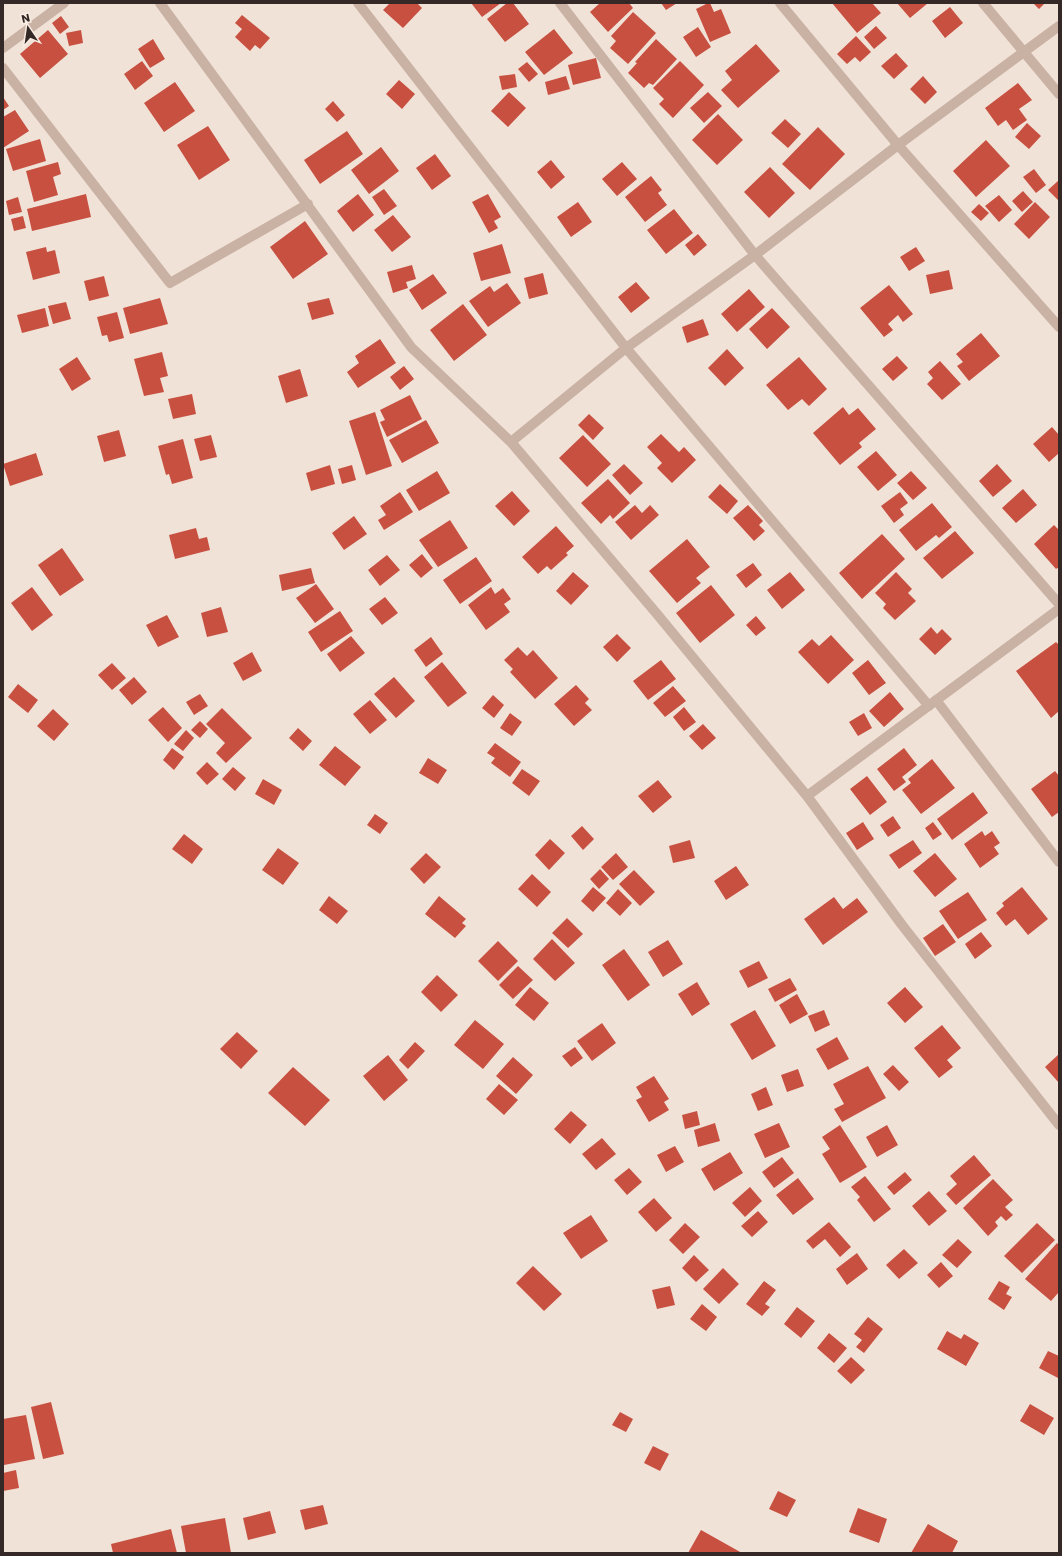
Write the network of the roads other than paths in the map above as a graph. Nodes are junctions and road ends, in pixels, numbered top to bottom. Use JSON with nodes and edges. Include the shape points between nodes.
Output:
{"nodes":[{"id":1,"x":64,"y":3,"type":"edge"},
{"id":2,"x":160,"y":3,"type":"edge"},
{"id":3,"x":358,"y":3,"type":"edge"},
{"id":4,"x":560,"y":3,"type":"edge"},
{"id":5,"x":780,"y":3,"type":"edge"},
{"id":6,"x":983,"y":3,"type":"edge"},
{"id":7,"x":1059,"y":26,"type":"edge"},
{"id":8,"x":3,"y":48,"type":"edge"},
{"id":9,"x":1023,"y":53,"type":"junction"},
{"id":10,"x":3,"y":68,"type":"edge"},
{"id":11,"x":1059,"y":94,"type":"edge"},
{"id":12,"x":898,"y":145,"type":"junction"},
{"id":13,"x":308,"y":204,"type":"junction"},
{"id":14,"x":755,"y":255,"type":"junction"},
{"id":15,"x":1059,"y":327,"type":"edge"},
{"id":16,"x":626,"y":348,"type":"junction"},
{"id":17,"x":511,"y":442,"type":"junction"},
{"id":18,"x":1059,"y":604,"type":"edge"},
{"id":19,"x":1059,"y":609,"type":"edge"},
{"id":20,"x":932,"y":703,"type":"junction"},
{"id":21,"x":807,"y":796,"type":"junction"},
{"id":22,"x":1059,"y":862,"type":"edge"},
{"id":23,"x":1059,"y":1125,"type":"edge"}],
"edges":[{"from":1,"to":8,"type":"street"},
{"from":2,"to":13,"type":"street"},
{"from":3,"to":16,"type":"street"},
{"from":4,"to":14,"type":"street"},
{"from":5,"to":12,"type":"street"},
{"from":6,"to":9,"type":"street"},
{"from":7,"to":9,"type":"street"},
{"from":9,"to":11,"type":"street"},
{"from":9,"to":12,"type":"street"},
{"from":10,"to":13,"type":"street","via":[[170,283]]},
{"from":12,"to":14,"type":"street"},
{"from":12,"to":15,"type":"street"},
{"from":13,"to":17,"type":"street","via":[[411,347]]},
{"from":14,"to":16,"type":"street"},
{"from":14,"to":18,"type":"street"},
{"from":16,"to":17,"type":"street"},
{"from":16,"to":20,"type":"street"},
{"from":17,"to":21,"type":"street"},
{"from":19,"to":20,"type":"street"},
{"from":20,"to":21,"type":"street"},
{"from":20,"to":22,"type":"street"},
{"from":21,"to":23,"type":"street","via":[[902,925]]}]}
